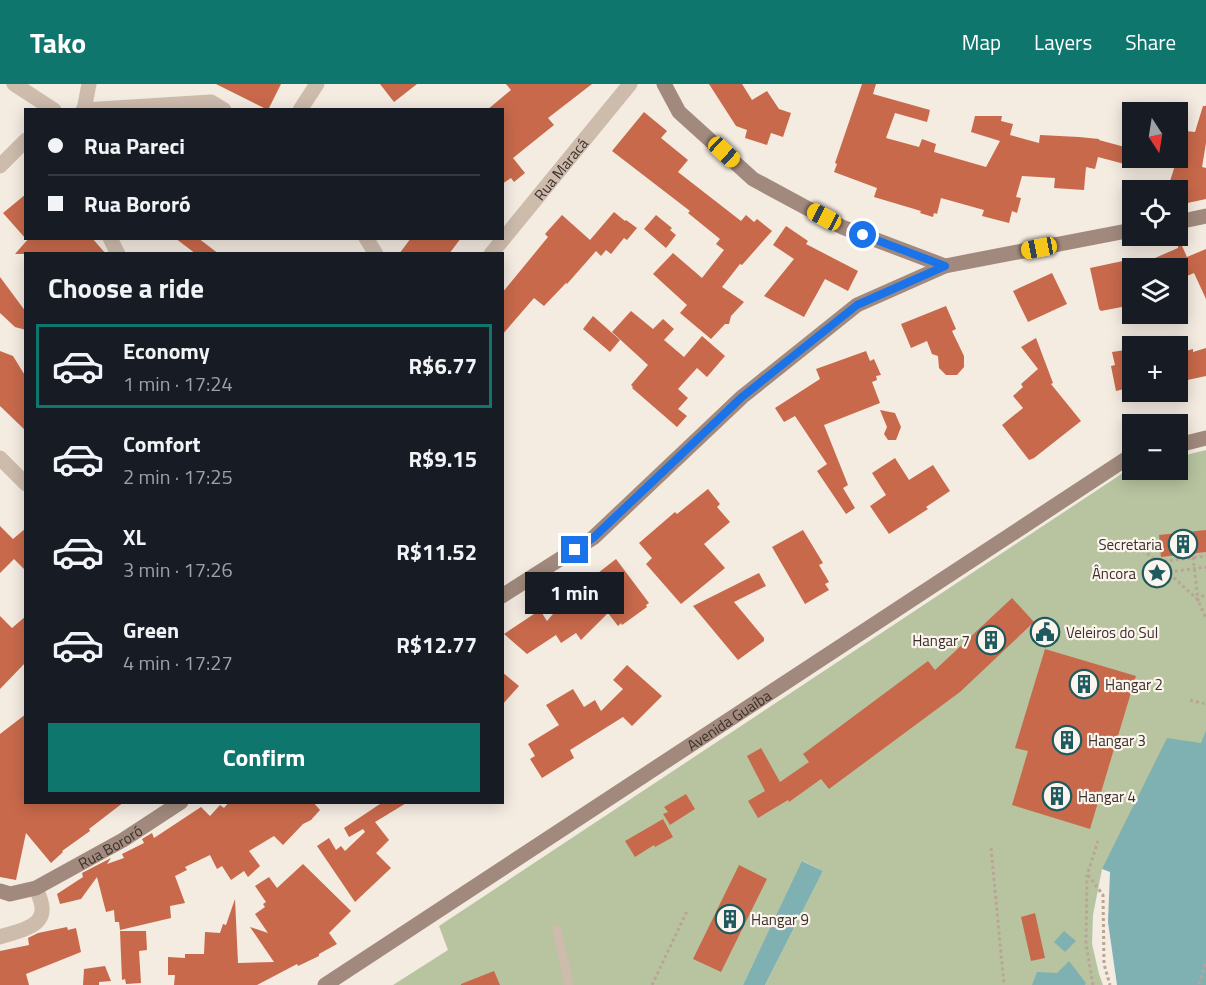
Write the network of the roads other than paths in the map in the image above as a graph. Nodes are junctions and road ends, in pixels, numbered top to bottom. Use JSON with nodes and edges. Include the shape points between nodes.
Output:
{"nodes":[{"id":1,"x":15,"y":84,"type":"edge"},
{"id":2,"x":89,"y":84,"type":"edge"},
{"id":3,"x":317,"y":84,"type":"edge"},
{"id":4,"x":630,"y":84,"type":"edge"},
{"id":5,"x":664,"y":84,"type":"edge"},
{"id":6,"x":51,"y":108,"type":"edge"},
{"id":7,"x":84,"y":108,"type":"edge"},
{"id":8,"x":102,"y":108,"type":"edge"},
{"id":9,"x":222,"y":108,"type":"edge"},
{"id":10,"x":301,"y":108,"type":"edge"},
{"id":11,"x":24,"y":142,"type":"edge"},
{"id":12,"x":0,"y":165,"type":"edge"},
{"id":13,"x":1206,"y":216,"type":"edge"},
{"id":14,"x":1188,"y":220,"type":"edge"},
{"id":15,"x":1122,"y":232,"type":"edge"},
{"id":16,"x":504,"y":238,"type":"edge"},
{"id":17,"x":502,"y":240,"type":"edge"},
{"id":18,"x":493,"y":252,"type":"edge"},
{"id":19,"x":945,"y":266,"type":"junction"},
{"id":20,"x":1206,"y":438,"type":"edge"},
{"id":21,"x":1188,"y":442,"type":"edge"},
{"id":22,"x":1122,"y":462,"type":"edge"},
{"id":23,"x":4,"y":463,"type":"edge"},
{"id":24,"x":24,"y":466,"type":"edge"},
{"id":25,"x":24,"y":482,"type":"edge"},
{"id":26,"x":504,"y":595,"type":"edge"},
{"id":27,"x":179,"y":804,"type":"edge"},
{"id":28,"x":36,"y":888,"type":"junction"},
{"id":29,"x":0,"y":891,"type":"edge"},
{"id":30,"x":556,"y":930,"type":"dead end"},
{"id":31,"x":0,"y":937,"type":"edge"},
{"id":32,"x":325,"y":985,"type":"edge"},
{"id":33,"x":568,"y":985,"type":"edge"}],
"edges":[{"from":1,"to":6,"type":"street"},
{"from":2,"to":7,"type":"street"},
{"from":3,"to":10,"type":"street"},
{"from":4,"to":16,"type":"street","name":"Rua Maracá"},
{"from":5,"to":19,"type":"street","via":[[680,112],[753,179],[842,227]]},
{"from":8,"to":9,"type":"street","via":[[211,102]]},
{"from":11,"to":12,"type":"street"},
{"from":13,"to":14,"type":"street"},
{"from":15,"to":19,"type":"street"},
{"from":17,"to":18,"type":"street","name":"Rua Maracá"},
{"from":19,"to":26,"type":"street","via":[[857,305],[742,397],[593,538]]},
{"from":20,"to":21,"type":"street"},
{"from":22,"to":32,"type":"street","name":"Avenida Guaíba"},
{"from":23,"to":24,"type":"street"},
{"from":23,"to":25,"type":"street"},
{"from":27,"to":28,"type":"street","name":"Rua Bororó"},
{"from":28,"to":29,"type":"street","name":"Rua Bororó","via":[[10,894]]},
{"from":28,"to":31,"type":"street","via":[[42,909],[40,918],[34,925]]},
{"from":30,"to":33,"type":"lane"}]}
